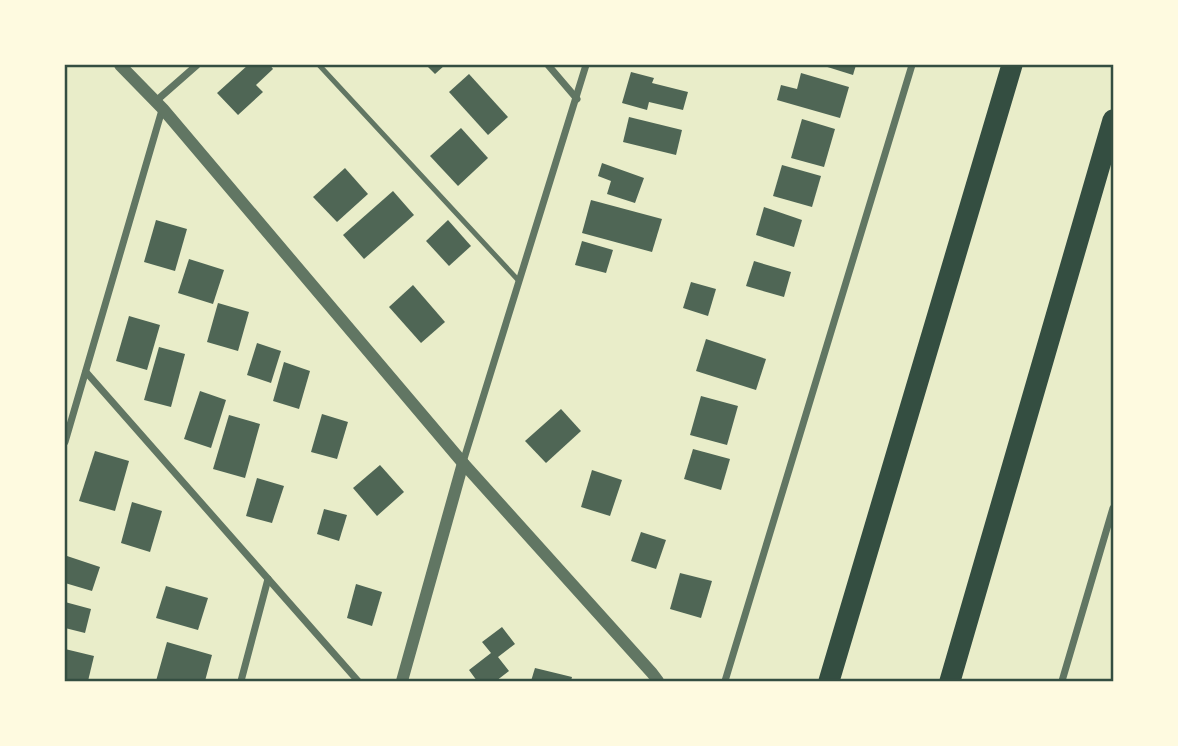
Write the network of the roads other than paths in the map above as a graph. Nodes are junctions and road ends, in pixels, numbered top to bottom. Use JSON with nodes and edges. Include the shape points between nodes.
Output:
{"nodes":[{"id":1,"x":120,"y":65,"type":"edge"},
{"id":2,"x":197,"y":65,"type":"edge"},
{"id":3,"x":320,"y":65,"type":"edge"},
{"id":4,"x":548,"y":65,"type":"edge"},
{"id":5,"x":586,"y":65,"type":"edge"},
{"id":6,"x":912,"y":65,"type":"edge"},
{"id":7,"x":1012,"y":65,"type":"edge"},
{"id":8,"x":577,"y":99,"type":"junction"},
{"id":9,"x":159,"y":105,"type":"junction"},
{"id":10,"x":1113,"y":120,"type":"edge"},
{"id":11,"x":519,"y":282,"type":"junction"},
{"id":12,"x":86,"y":372,"type":"junction"},
{"id":13,"x":65,"y":442,"type":"edge"},
{"id":14,"x":463,"y":463,"type":"junction"},
{"id":15,"x":1113,"y":508,"type":"edge"},
{"id":16,"x":268,"y":579,"type":"junction"},
{"id":17,"x":241,"y":681,"type":"edge"},
{"id":18,"x":358,"y":681,"type":"edge"},
{"id":19,"x":402,"y":681,"type":"edge"},
{"id":20,"x":658,"y":681,"type":"edge"},
{"id":21,"x":725,"y":681,"type":"edge"},
{"id":22,"x":829,"y":681,"type":"edge"},
{"id":23,"x":950,"y":681,"type":"edge"},
{"id":24,"x":1062,"y":681,"type":"edge"}],
"edges":[{"from":1,"to":9,"type":"street"},
{"from":2,"to":9,"type":"street"},
{"from":3,"to":11,"type":"lane"},
{"from":4,"to":8,"type":"street"},
{"from":5,"to":8,"type":"street"},
{"from":6,"to":21,"type":"street"},
{"from":7,"to":22,"type":"highway"},
{"from":8,"to":11,"type":"street"},
{"from":9,"to":12,"type":"street"},
{"from":9,"to":14,"type":"street"},
{"from":10,"to":23,"type":"highway"},
{"from":11,"to":14,"type":"street"},
{"from":12,"to":13,"type":"street"},
{"from":12,"to":16,"type":"street"},
{"from":14,"to":19,"type":"street"},
{"from":14,"to":20,"type":"street"},
{"from":15,"to":24,"type":"street"},
{"from":16,"to":17,"type":"street"},
{"from":16,"to":18,"type":"street"}]}
